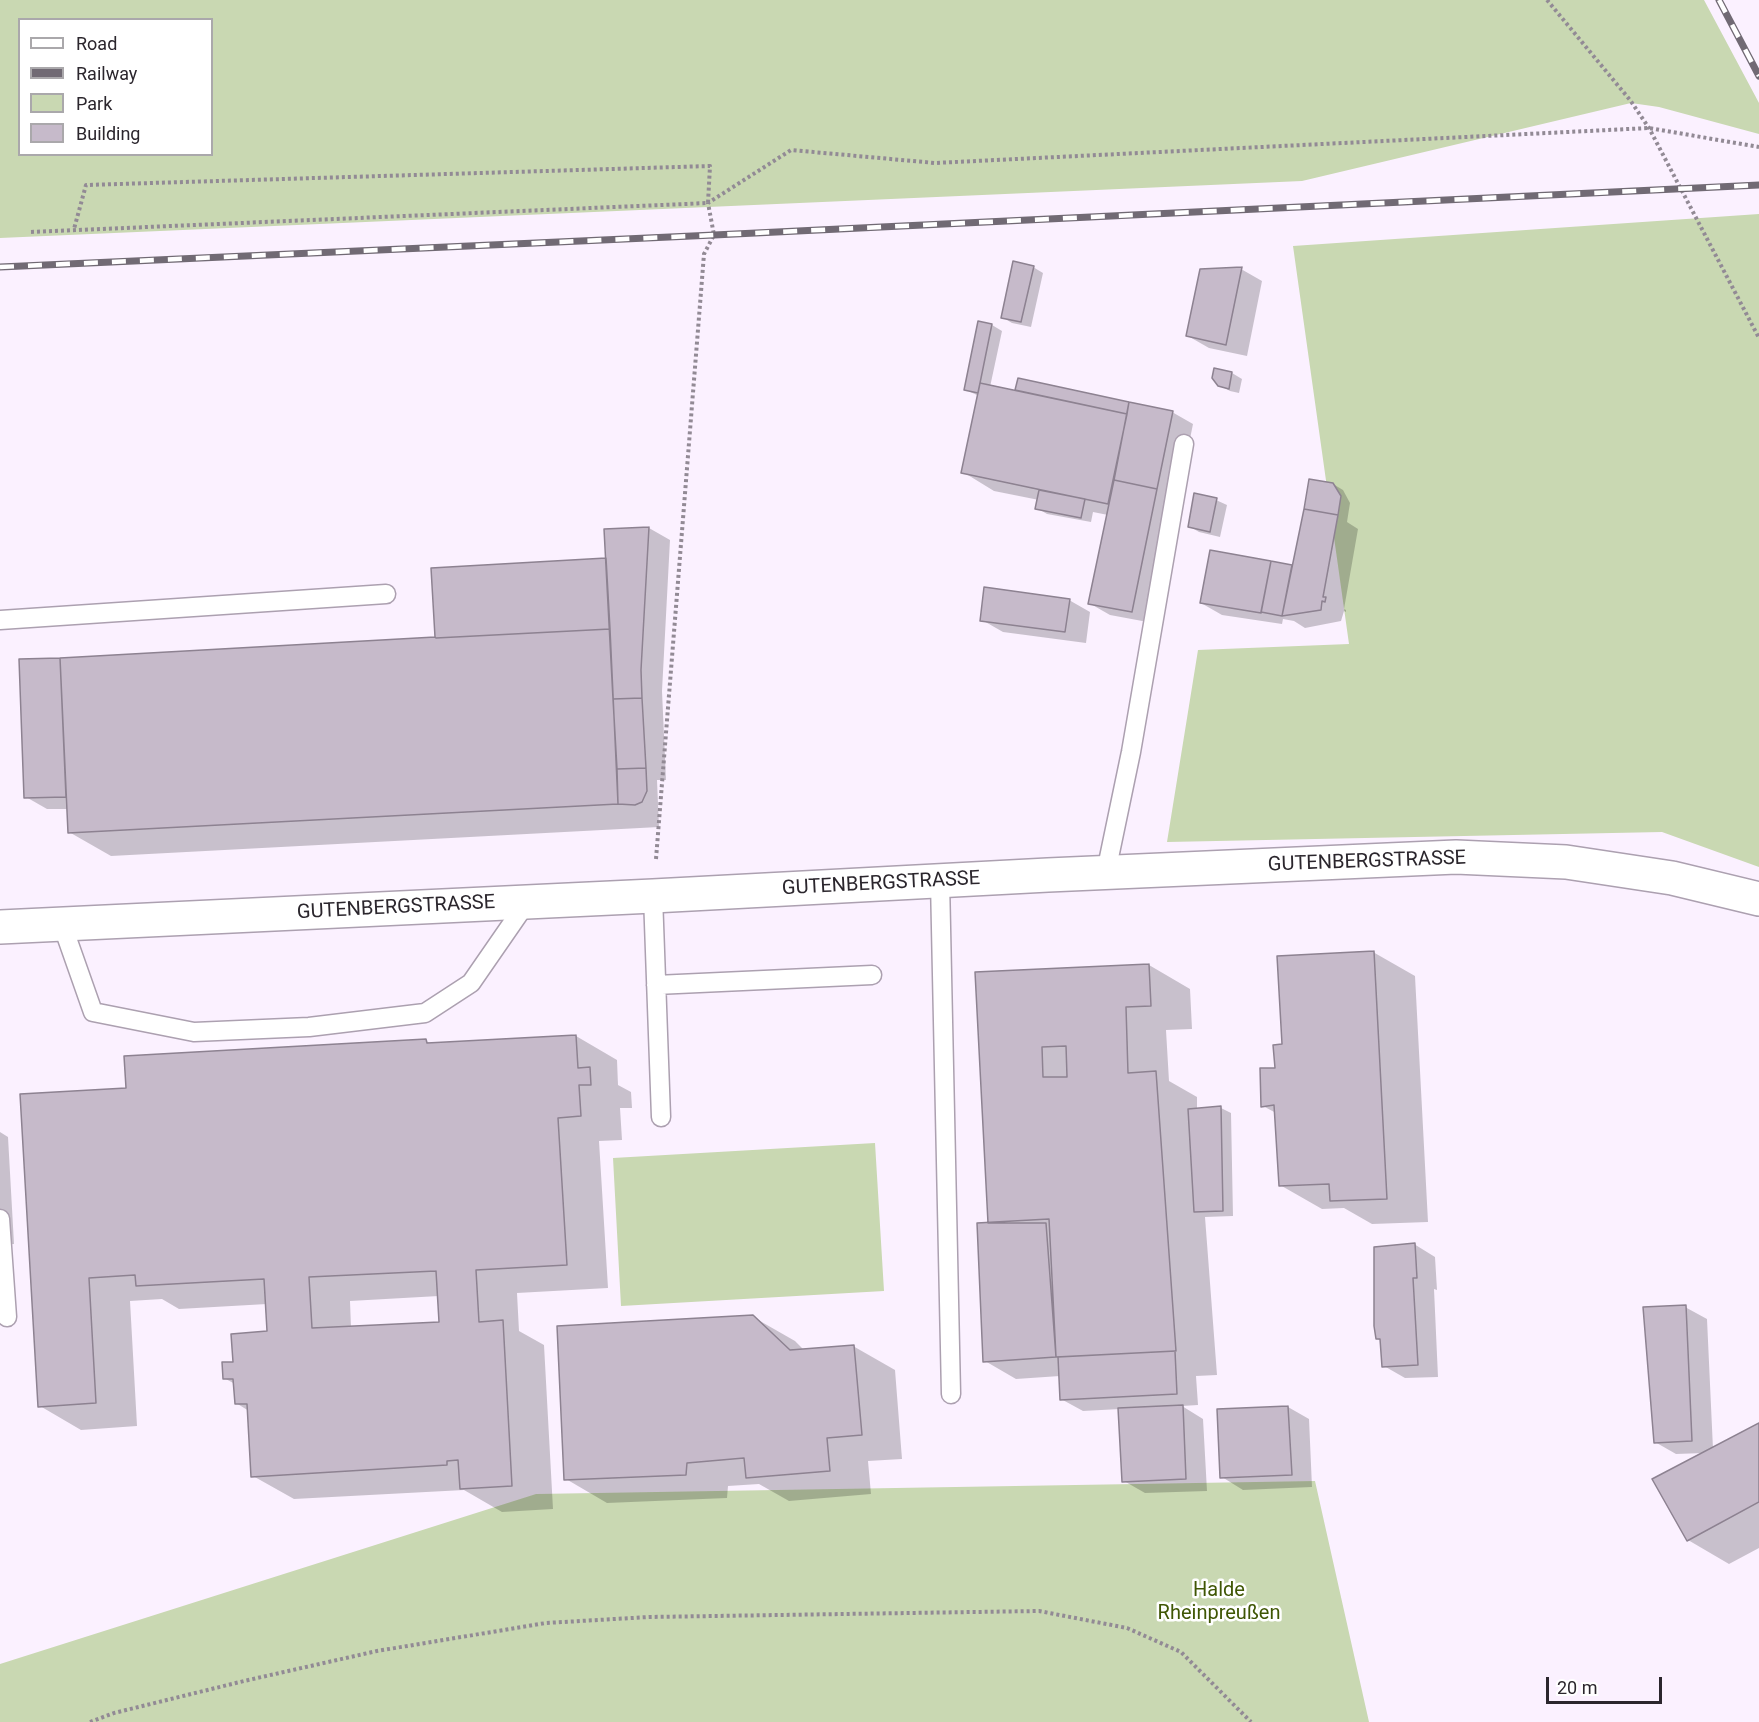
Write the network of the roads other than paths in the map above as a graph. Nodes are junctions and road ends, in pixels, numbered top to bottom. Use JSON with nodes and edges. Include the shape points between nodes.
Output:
{"nodes":[{"id":1,"x":1184,"y":444,"type":"dead end"},
{"id":2,"x":386,"y":594,"type":"dead end"},
{"id":3,"x":0,"y":620,"type":"edge"},
{"id":4,"x":1106,"y":872,"type":"junction"},
{"id":5,"x":940,"y":881,"type":"junction"},
{"id":6,"x":653,"y":896,"type":"junction"},
{"id":7,"x":1759,"y":899,"type":"edge"},
{"id":8,"x":527,"y":902,"type":"junction"},
{"id":9,"x":0,"y":919,"type":"edge"},
{"id":10,"x":62,"y":924,"type":"junction"},
{"id":11,"x":0,"y":927,"type":"edge"},
{"id":12,"x":872,"y":975,"type":"dead end"},
{"id":13,"x":656,"y":985,"type":"junction"},
{"id":14,"x":661,"y":1117,"type":"dead end"},
{"id":15,"x":0,"y":1220,"type":"edge"},
{"id":16,"x":7,"y":1317,"type":"dead end"},
{"id":17,"x":951,"y":1394,"type":"dead end"}],
"edges":[{"from":1,"to":4,"type":"lane","via":[[1131,752]]},
{"from":2,"to":3,"type":"lane"},
{"from":4,"to":5,"type":"street","name":"GUTENBERGSTRASSE"},
{"from":4,"to":7,"type":"street","name":"GUTENBERGSTRASSE","via":[[1456,857],[1566,862],[1672,878]]},
{"from":5,"to":6,"type":"street","name":"GUTENBERGSTRASSE"},
{"from":5,"to":17,"type":"lane"},
{"from":6,"to":8,"type":"street","name":"GUTENBERGSTRASSE"},
{"from":6,"to":13,"type":"lane"},
{"from":8,"to":10,"type":"street","name":"GUTENBERGSTRASSE"},
{"from":8,"to":10,"type":"lane","via":[[471,983],[424,1012],[309,1027],[194,1032],[93,1012]]},
{"from":9,"to":11,"type":"lane"},
{"from":10,"to":11,"type":"street","name":"GUTENBERGSTRASSE"},
{"from":12,"to":13,"type":"lane"},
{"from":13,"to":14,"type":"lane"},
{"from":15,"to":16,"type":"lane"}]}
